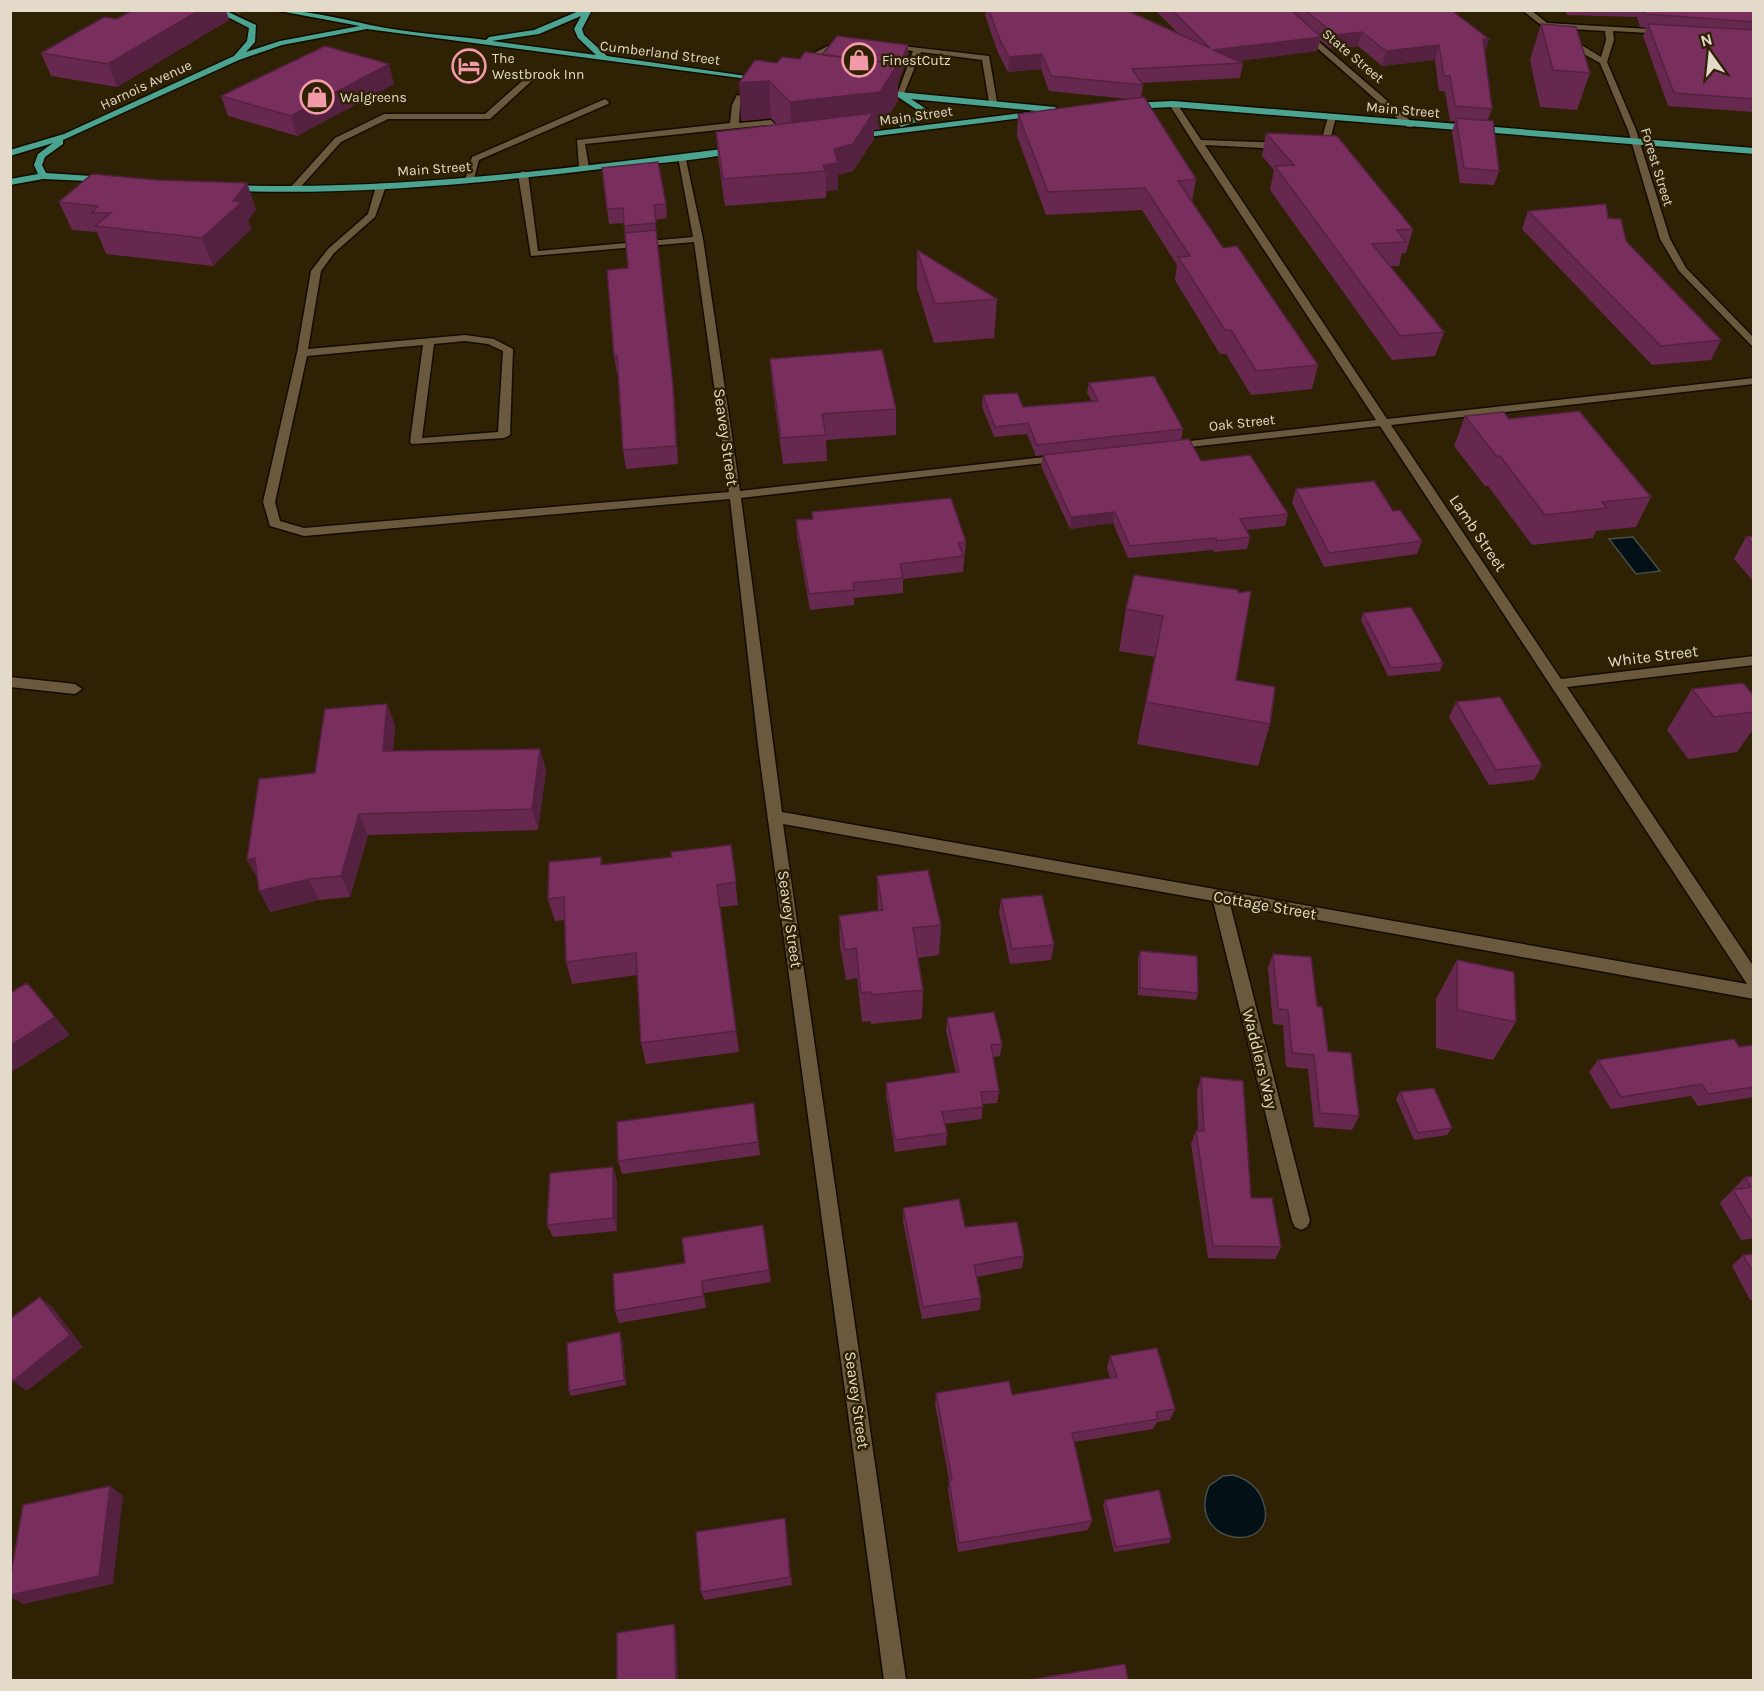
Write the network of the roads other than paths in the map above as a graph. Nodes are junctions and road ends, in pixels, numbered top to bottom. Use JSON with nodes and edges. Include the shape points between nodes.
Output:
{"nodes":[{"id":1,"x":217,"y":10,"type":"edge"},
{"id":2,"x":277,"y":10,"type":"edge"},
{"id":3,"x":1277,"y":10,"type":"edge"},
{"id":4,"x":1525,"y":10,"type":"edge"},
{"id":5,"x":588,"y":11,"type":"edge"},
{"id":6,"x":1546,"y":25,"type":"junction"},
{"id":7,"x":370,"y":27,"type":"junction"},
{"id":8,"x":1609,"y":28,"type":"junction"},
{"id":9,"x":1678,"y":33,"type":"edge"},
{"id":10,"x":471,"y":41,"type":"junction"},
{"id":11,"x":852,"y":43,"type":"edge"},
{"id":12,"x":876,"y":45,"type":"edge"},
{"id":13,"x":918,"y":49,"type":"junction"},
{"id":14,"x":236,"y":58,"type":"junction"},
{"id":15,"x":607,"y":60,"type":"junction"},
{"id":16,"x":1603,"y":62,"type":"junction"},
{"id":17,"x":787,"y":69,"type":"edge"},
{"id":18,"x":532,"y":77,"type":"dead end"},
{"id":19,"x":771,"y":79,"type":"edge"},
{"id":20,"x":866,"y":92,"type":"edge"},
{"id":21,"x":899,"y":96,"type":"junction"},
{"id":22,"x":740,"y":97,"type":"dead end"},
{"id":23,"x":605,"y":102,"type":"dead end"},
{"id":24,"x":993,"y":102,"type":"junction"},
{"id":25,"x":1173,"y":104,"type":"junction"},
{"id":26,"x":1115,"y":106,"type":"edge"},
{"id":27,"x":1067,"y":109,"type":"edge"},
{"id":28,"x":1055,"y":110,"type":"junction"},
{"id":29,"x":1332,"y":117,"type":"junction"},
{"id":30,"x":734,"y":125,"type":"junction"},
{"id":31,"x":1410,"y":125,"type":"junction"},
{"id":32,"x":67,"y":136,"type":"junction"},
{"id":33,"x":867,"y":136,"type":"junction"},
{"id":34,"x":845,"y":138,"type":"edge"},
{"id":35,"x":1636,"y":141,"type":"junction"},
{"id":36,"x":1197,"y":142,"type":"junction"},
{"id":37,"x":800,"y":143,"type":"edge"},
{"id":38,"x":789,"y":145,"type":"junction"},
{"id":39,"x":778,"y":146,"type":"edge"},
{"id":40,"x":1289,"y":146,"type":"edge"},
{"id":41,"x":1301,"y":147,"type":"edge"},
{"id":42,"x":744,"y":150,"type":"edge"},
{"id":43,"x":1754,"y":151,"type":"edge"},
{"id":44,"x":10,"y":153,"type":"edge"},
{"id":45,"x":682,"y":157,"type":"junction"},
{"id":46,"x":585,"y":168,"type":"junction"},
{"id":47,"x":523,"y":174,"type":"junction"},
{"id":48,"x":43,"y":176,"type":"junction"},
{"id":49,"x":470,"y":180,"type":"junction"},
{"id":50,"x":112,"y":181,"type":"edge"},
{"id":51,"x":10,"y":182,"type":"edge"},
{"id":52,"x":381,"y":186,"type":"junction"},
{"id":53,"x":216,"y":187,"type":"edge"},
{"id":54,"x":294,"y":189,"type":"junction"},
{"id":55,"x":698,"y":239,"type":"junction"},
{"id":56,"x":429,"y":341,"type":"junction"},
{"id":57,"x":1754,"y":345,"type":"edge"},
{"id":58,"x":302,"y":353,"type":"junction"},
{"id":59,"x":1754,"y":381,"type":"edge"},
{"id":60,"x":1384,"y":422,"type":"junction"},
{"id":61,"x":1157,"y":448,"type":"edge"},
{"id":62,"x":1075,"y":457,"type":"edge"},
{"id":63,"x":735,"y":495,"type":"junction"},
{"id":64,"x":1754,"y":660,"type":"edge"},
{"id":65,"x":10,"y":682,"type":"edge"},
{"id":66,"x":1557,"y":684,"type":"junction"},
{"id":67,"x":75,"y":689,"type":"dead end"},
{"id":68,"x":776,"y":817,"type":"junction"},
{"id":69,"x":1220,"y":897,"type":"junction"},
{"id":70,"x":1754,"y":981,"type":"edge"},
{"id":71,"x":1754,"y":992,"type":"edge"},
{"id":72,"x":1301,"y":1221,"type":"dead end"},
{"id":73,"x":895,"y":1680,"type":"edge"}],
"edges":[{"from":1,"to":14,"type":"main road","via":[[253,27],[251,42]]},
{"from":2,"to":7,"type":"main road","name":"Cumberland Street"},
{"from":3,"to":31,"type":"street","name":"State Street"},
{"from":4,"to":6,"type":"street"},
{"from":5,"to":10,"type":"main road","via":[[536,32]]},
{"from":5,"to":15,"type":"main road","via":[[578,29]]},
{"from":6,"to":8,"type":"street"},
{"from":6,"to":16,"type":"street"},
{"from":7,"to":10,"type":"main road","name":"Cumberland Street"},
{"from":7,"to":14,"type":"main road","name":"Harnois Avenue","via":[[290,41]]},
{"from":8,"to":9,"type":"street"},
{"from":8,"to":16,"type":"street","via":[[1610,40]]},
{"from":10,"to":15,"type":"main road","name":"Cumberland Street"},
{"from":11,"to":17,"type":"street","via":[[841,42]]},
{"from":12,"to":13,"type":"street"},
{"from":13,"to":21,"type":"street"},
{"from":13,"to":24,"type":"street","via":[[986,58]]},
{"from":14,"to":32,"type":"main road","name":"Harnois Avenue"},
{"from":15,"to":19,"type":"main road","name":"Cumberland Street"},
{"from":16,"to":35,"type":"street","name":"Forest Street"},
{"from":18,"to":54,"type":"street","via":[[487,117],[387,116],[338,140]]},
{"from":20,"to":21,"type":"main road"},
{"from":21,"to":24,"type":"main road"},
{"from":21,"to":33,"type":"main road","via":[[924,110],[920,118]]},
{"from":22,"to":30,"type":"street"},
{"from":23,"to":49,"type":"street","via":[[475,159]]},
{"from":24,"to":28,"type":"main road"},
{"from":25,"to":26,"type":"main road","name":"Main Street"},
{"from":25,"to":29,"type":"main road","name":"Main Street"},
{"from":25,"to":36,"type":"street","name":"Lamb Street"},
{"from":27,"to":28,"type":"main road","name":"Main Street"},
{"from":28,"to":33,"type":"main road","name":"Main Street"},
{"from":29,"to":31,"type":"main road","name":"Main Street"},
{"from":29,"to":41,"type":"street","via":[[1324,148]]},
{"from":30,"to":38,"type":"street","via":[[768,122]]},
{"from":30,"to":46,"type":"street","via":[[580,142]]},
{"from":31,"to":35,"type":"main road","name":"Main Street"},
{"from":32,"to":44,"type":"main road","name":"Harnois Avenue"},
{"from":32,"to":48,"type":"main road","name":"Harnois Avenue","via":[[41,156],[38,165]]},
{"from":33,"to":34,"type":"main road","name":"Main Street"},
{"from":35,"to":43,"type":"main road","name":"Main Street"},
{"from":35,"to":57,"type":"street","name":"Forest Street","via":[[1665,238],[1682,269]]},
{"from":36,"to":40,"type":"street"},
{"from":36,"to":60,"type":"street","name":"Lamb Street"},
{"from":37,"to":38,"type":"main road"},
{"from":38,"to":39,"type":"main road"},
{"from":42,"to":45,"type":"main road","name":"Main Street"},
{"from":45,"to":46,"type":"main road","name":"Main Street"},
{"from":45,"to":55,"type":"street","name":"Seavey Street"},
{"from":46,"to":47,"type":"main road","name":"Main Street"},
{"from":47,"to":49,"type":"main road","name":"Main Street"},
{"from":47,"to":55,"type":"street","via":[[534,254]]},
{"from":48,"to":50,"type":"main road"},
{"from":48,"to":51,"type":"main road"},
{"from":49,"to":52,"type":"main road","name":"Main Street"},
{"from":52,"to":54,"type":"main road","name":"Main Street"},
{"from":52,"to":58,"type":"street","via":[[372,215],[331,251],[316,271]]},
{"from":53,"to":54,"type":"main road","name":"Main Street"},
{"from":55,"to":63,"type":"street","name":"Seavey Street"},
{"from":56,"to":56,"type":"street","via":[[465,338],[490,341],[508,349],[504,435],[416,442]]},
{"from":56,"to":58,"type":"street"},
{"from":58,"to":63,"type":"street","via":[[269,502],[274,523],[304,532]]},
{"from":59,"to":60,"type":"street","name":"Oak Street"},
{"from":60,"to":61,"type":"street","name":"Oak Street"},
{"from":60,"to":66,"type":"street","name":"Lamb Street"},
{"from":62,"to":63,"type":"street"},
{"from":63,"to":68,"type":"street","name":"Seavey Street"},
{"from":64,"to":66,"type":"street","name":"White Street"},
{"from":65,"to":67,"type":"street"},
{"from":66,"to":70,"type":"street","name":"Lamb Street"},
{"from":68,"to":69,"type":"street","name":"Cottage Street"},
{"from":68,"to":73,"type":"street","name":"Seavey Street"},
{"from":69,"to":71,"type":"street","name":"Cottage Street"},
{"from":69,"to":72,"type":"street","name":"Waddlers Way"}]}
